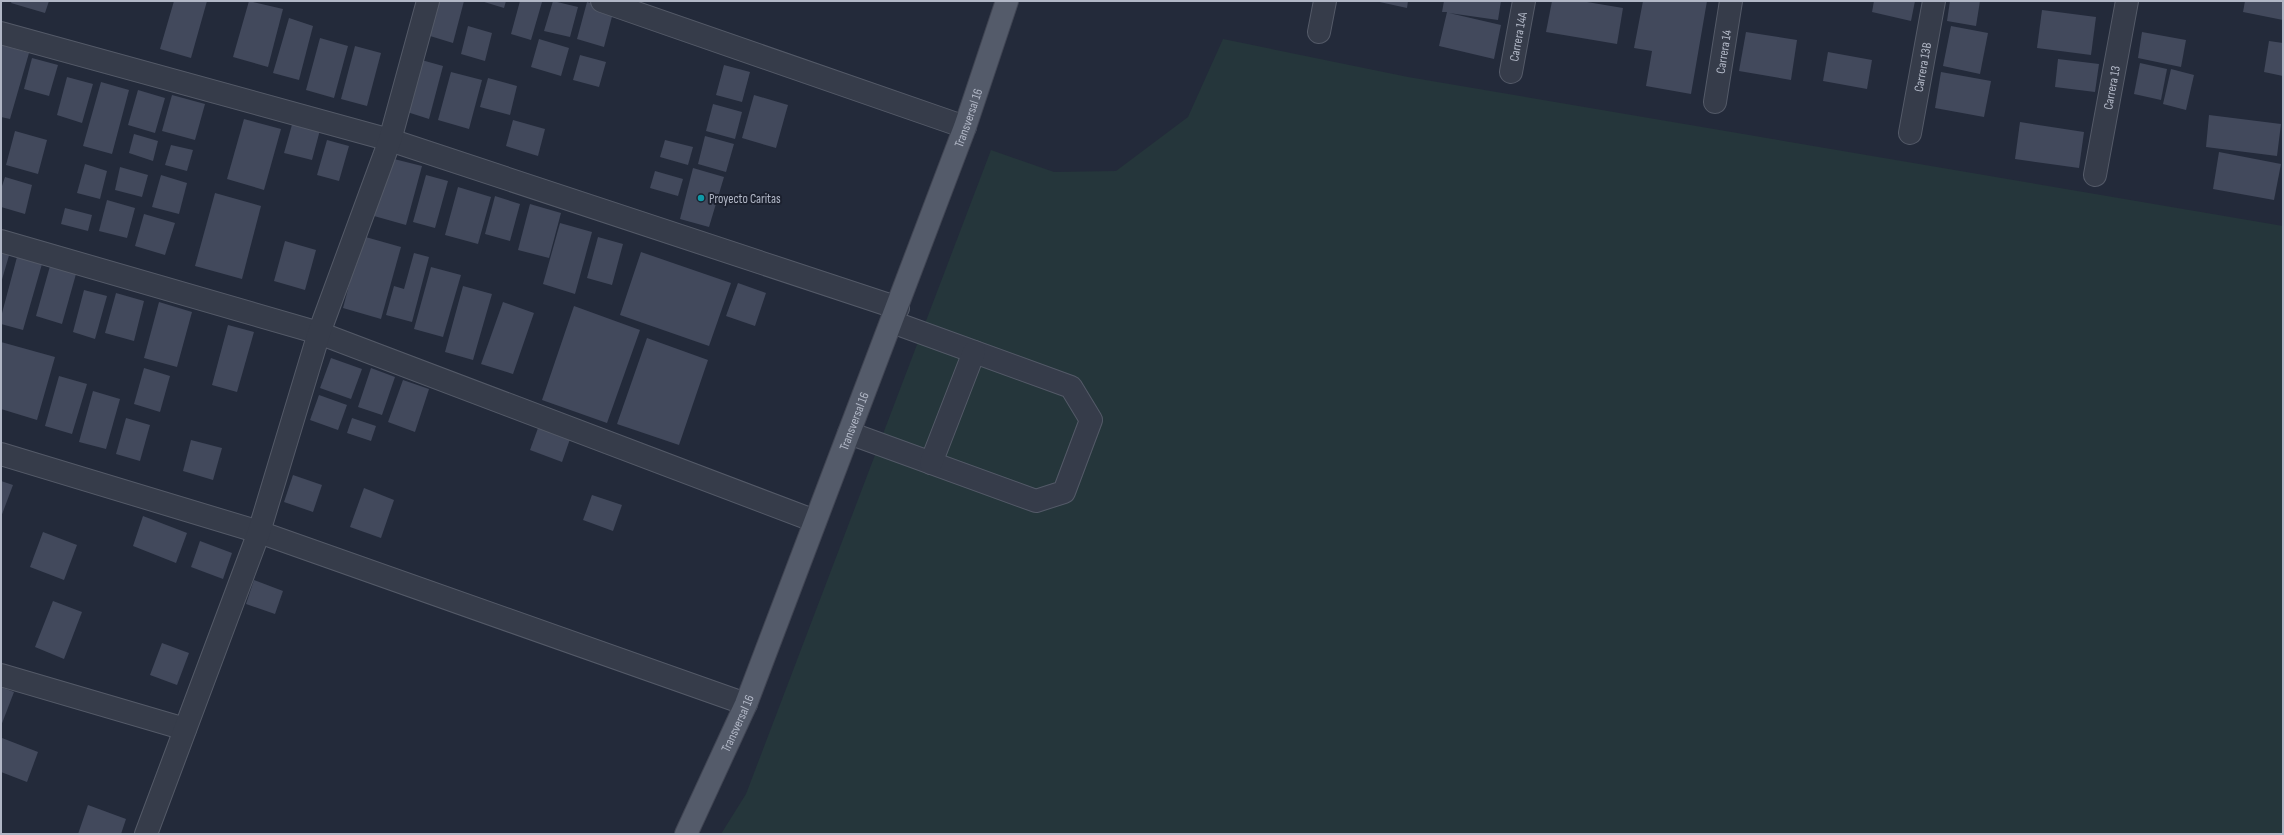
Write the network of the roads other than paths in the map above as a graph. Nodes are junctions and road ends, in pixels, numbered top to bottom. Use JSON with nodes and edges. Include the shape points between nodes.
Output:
{"nodes":[{"id":1,"x":428,"y":1,"type":"edge"},
{"id":2,"x":602,"y":1,"type":"edge"},
{"id":3,"x":1007,"y":1,"type":"edge"},
{"id":4,"x":1325,"y":1,"type":"edge"},
{"id":5,"x":1524,"y":1,"type":"edge"},
{"id":6,"x":1731,"y":1,"type":"edge"},
{"id":7,"x":1934,"y":1,"type":"edge"},
{"id":8,"x":2127,"y":1,"type":"edge"},
{"id":9,"x":1320,"y":32,"type":"dead end"},
{"id":10,"x":1,"y":33,"type":"edge"},
{"id":11,"x":1511,"y":72,"type":"dead end"},
{"id":12,"x":1715,"y":102,"type":"dead end"},
{"id":13,"x":965,"y":126,"type":"junction"},
{"id":14,"x":1910,"y":133,"type":"dead end"},
{"id":15,"x":390,"y":140,"type":"junction"},
{"id":16,"x":2095,"y":175,"type":"dead end"},
{"id":17,"x":1,"y":241,"type":"edge"},
{"id":18,"x":895,"y":315,"type":"junction"},
{"id":19,"x":319,"y":333,"type":"junction"},
{"id":20,"x":974,"y":352,"type":"junction"},
{"id":21,"x":849,"y":433,"type":"junction"},
{"id":22,"x":1,"y":454,"type":"edge"},
{"id":23,"x":931,"y":463,"type":"junction"},
{"id":24,"x":815,"y":521,"type":"junction"},
{"id":25,"x":259,"y":532,"type":"junction"},
{"id":26,"x":1,"y":675,"type":"edge"},
{"id":27,"x":746,"y":704,"type":"junction"},
{"id":28,"x":185,"y":729,"type":"junction"},
{"id":29,"x":146,"y":834,"type":"edge"},
{"id":30,"x":686,"y":834,"type":"edge"}],
"edges":[{"from":1,"to":15,"type":"street"},
{"from":2,"to":13,"type":"street"},
{"from":3,"to":13,"type":"main road","name":"Transversal 16"},
{"from":4,"to":9,"type":"street"},
{"from":5,"to":11,"type":"street","name":"Carrera 14A"},
{"from":6,"to":12,"type":"street","name":"Carrera 14"},
{"from":7,"to":14,"type":"street","name":"Carrera 13B"},
{"from":8,"to":16,"type":"street","name":"Carrera 13"},
{"from":10,"to":15,"type":"street"},
{"from":13,"to":18,"type":"main road","name":"Transversal 16"},
{"from":15,"to":18,"type":"street"},
{"from":15,"to":19,"type":"street"},
{"from":17,"to":19,"type":"street"},
{"from":18,"to":20,"type":"street"},
{"from":18,"to":21,"type":"main road","name":"Transversal 16"},
{"from":19,"to":24,"type":"street"},
{"from":19,"to":25,"type":"street"},
{"from":20,"to":23,"type":"street"},
{"from":20,"to":23,"type":"street","via":[[1071,387],[1091,420],[1064,492],[1036,501]]},
{"from":21,"to":23,"type":"street"},
{"from":21,"to":24,"type":"main road","name":"Transversal 16"},
{"from":22,"to":25,"type":"street"},
{"from":24,"to":27,"type":"main road","name":"Transversal 16"},
{"from":25,"to":27,"type":"street"},
{"from":25,"to":28,"type":"street"},
{"from":26,"to":28,"type":"street"},
{"from":27,"to":30,"type":"main road","name":"Transversal 16"},
{"from":28,"to":29,"type":"street"}]}
